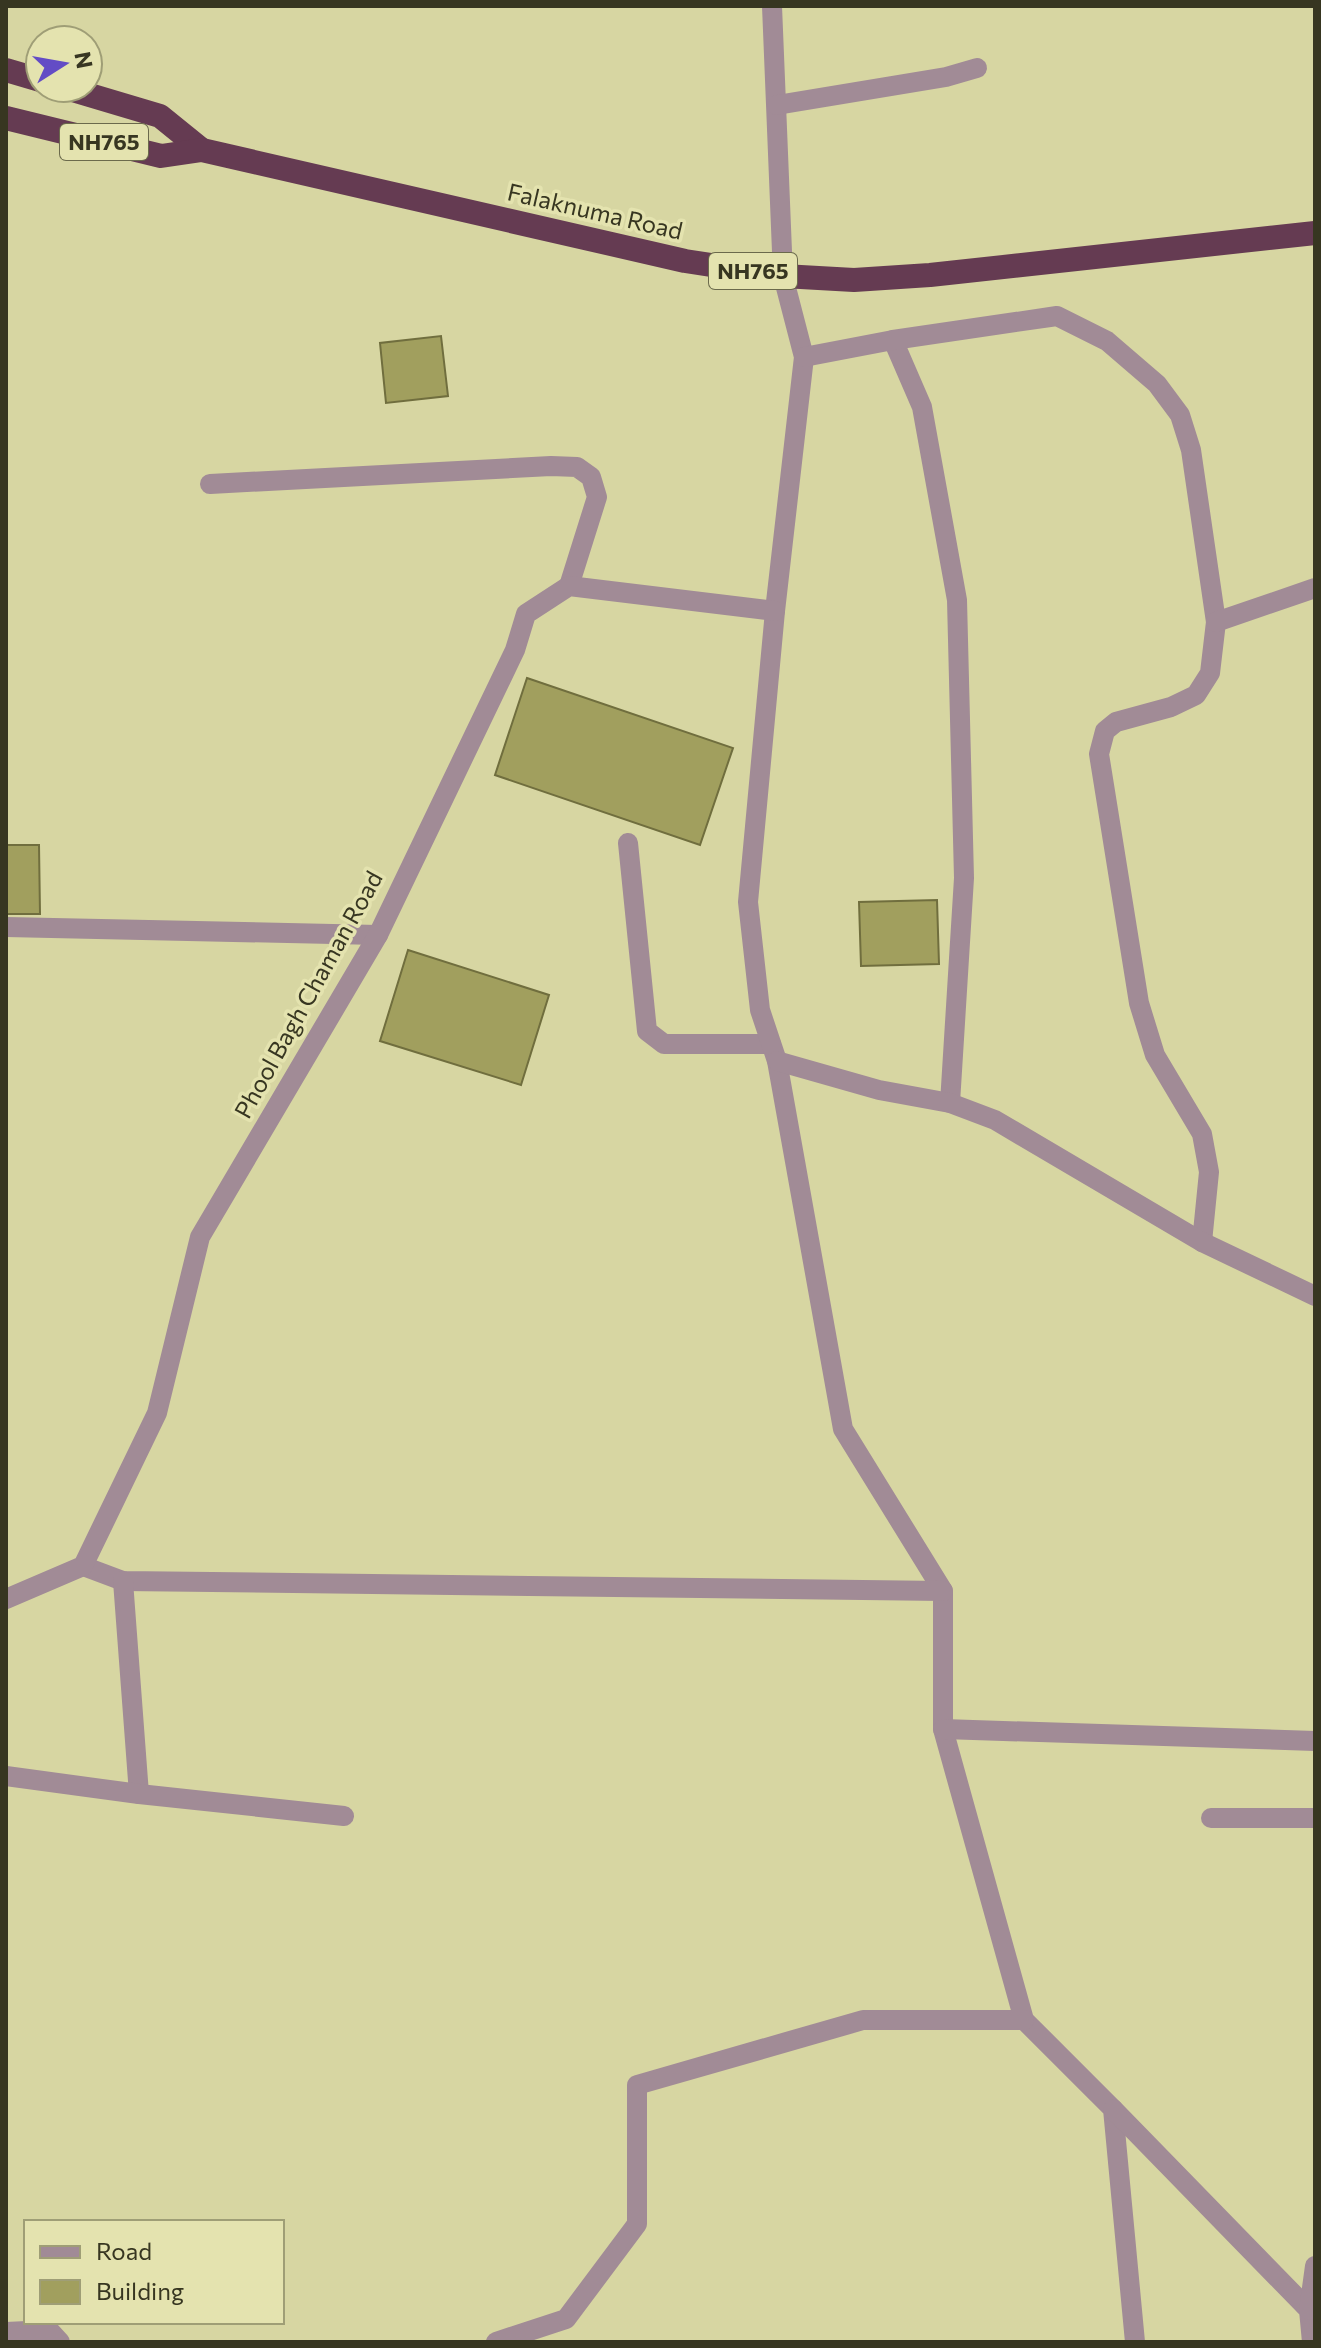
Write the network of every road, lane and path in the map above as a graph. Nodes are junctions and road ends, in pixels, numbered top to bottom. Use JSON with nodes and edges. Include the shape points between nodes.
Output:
{"nodes":[{"id":1,"x":772,"y":6,"type":"edge"},
{"id":2,"x":977,"y":68,"type":"dead end"},
{"id":3,"x":104,"y":99,"type":"edge"},
{"id":4,"x":777,"y":105,"type":"junction"},
{"id":5,"x":6,"y":118,"type":"edge"},
{"id":6,"x":202,"y":150,"type":"junction"},
{"id":7,"x":1315,"y":233,"type":"edge"},
{"id":8,"x":783,"y":276,"type":"junction"},
{"id":9,"x":893,"y":340,"type":"junction"},
{"id":10,"x":804,"y":357,"type":"junction"},
{"id":11,"x":210,"y":484,"type":"dead end"},
{"id":12,"x":569,"y":586,"type":"junction"},
{"id":13,"x":1315,"y":588,"type":"edge"},
{"id":14,"x":775,"y":611,"type":"junction"},
{"id":15,"x":1216,"y":622,"type":"junction"},
{"id":16,"x":628,"y":843,"type":"dead end"},
{"id":17,"x":6,"y":927,"type":"edge"},
{"id":18,"x":378,"y":935,"type":"junction"},
{"id":19,"x":774,"y":1052,"type":"junction"},
{"id":20,"x":950,"y":1103,"type":"junction"},
{"id":21,"x":1202,"y":1242,"type":"junction"},
{"id":22,"x":1315,"y":1296,"type":"edge"},
{"id":23,"x":83,"y":1566,"type":"junction"},
{"id":24,"x":123,"y":1581,"type":"junction"},
{"id":25,"x":943,"y":1591,"type":"junction"},
{"id":26,"x":6,"y":1599,"type":"edge"},
{"id":27,"x":943,"y":1729,"type":"junction"},
{"id":28,"x":1315,"y":1741,"type":"edge"},
{"id":29,"x":6,"y":1776,"type":"edge"},
{"id":30,"x":139,"y":1794,"type":"junction"},
{"id":31,"x":344,"y":1816,"type":"dead end"},
{"id":32,"x":1211,"y":1818,"type":"dead end"},
{"id":33,"x":1315,"y":1818,"type":"edge"},
{"id":34,"x":1024,"y":2020,"type":"junction"},
{"id":35,"x":1113,"y":2109,"type":"junction"},
{"id":36,"x":1315,"y":2266,"type":"edge"},
{"id":37,"x":1309,"y":2310,"type":"junction"},
{"id":38,"x":6,"y":2332,"type":"edge"},
{"id":39,"x":1313,"y":2340,"type":"edge"},
{"id":40,"x":60,"y":2342,"type":"edge"},
{"id":41,"x":496,"y":2342,"type":"edge"},
{"id":42,"x":1135,"y":2342,"type":"edge"}],
"edges":[{"from":1,"to":4,"type":"street"},
{"from":2,"to":4,"type":"street"},
{"from":3,"to":6,"type":"highway","name":"Falaknuma Road","number":"NH765","via":[[160,116]]},
{"from":4,"to":8,"type":"street"},
{"from":5,"to":6,"type":"highway","name":"Falaknuma Road","number":"NH765","via":[[161,156]]},
{"from":6,"to":8,"type":"highway","name":"Falaknuma Road","number":"NH765","via":[[685,261]]},
{"from":7,"to":8,"type":"highway","name":"Falaknuma Road","number":"NH765","via":[[930,275],[854,280]]},
{"from":8,"to":10,"type":"street"},
{"from":9,"to":10,"type":"street"},
{"from":9,"to":15,"type":"street","via":[[1057,316],[1107,341],[1157,384],[1180,415],[1191,450]]},
{"from":9,"to":20,"type":"street","via":[[922,407],[957,600],[964,878]]},
{"from":10,"to":14,"type":"street"},
{"from":11,"to":12,"type":"street","via":[[577,467],[591,477],[597,497]]},
{"from":12,"to":14,"type":"street"},
{"from":12,"to":18,"type":"street","name":"Phool Bagh Chaman Road","via":[[526,614],[515,650]]},
{"from":13,"to":15,"type":"street"},
{"from":14,"to":19,"type":"street","via":[[748,902],[760,1010]]},
{"from":15,"to":21,"type":"street","via":[[1210,673],[1196,695],[1116,722],[1105,731],[1099,754],[1139,1003],[1155,1055],[1202,1134],[1209,1172]]},
{"from":16,"to":19,"type":"street","via":[[647,1031],[664,1044]]},
{"from":17,"to":18,"type":"street"},
{"from":18,"to":23,"type":"street","name":"Phool Bagh Chaman Road","via":[[200,1237],[157,1413]]},
{"from":19,"to":20,"type":"street","via":[[879,1090]]},
{"from":19,"to":25,"type":"street","via":[[843,1429]]},
{"from":20,"to":21,"type":"street","via":[[995,1120]]},
{"from":21,"to":22,"type":"street"},
{"from":23,"to":24,"type":"street"},
{"from":23,"to":26,"type":"street"},
{"from":24,"to":25,"type":"street"},
{"from":24,"to":30,"type":"street"},
{"from":25,"to":27,"type":"street"},
{"from":27,"to":28,"type":"street"},
{"from":27,"to":34,"type":"street"},
{"from":29,"to":30,"type":"street"},
{"from":30,"to":31,"type":"street"},
{"from":32,"to":33,"type":"street"},
{"from":34,"to":35,"type":"street"},
{"from":34,"to":41,"type":"street","via":[[863,2020],[637,2085],[637,2224],[566,2319]]},
{"from":35,"to":37,"type":"street"},
{"from":35,"to":42,"type":"street"},
{"from":36,"to":37,"type":"street"},
{"from":37,"to":39,"type":"street"},
{"from":38,"to":40,"type":"street","via":[[49,2330]]}]}
